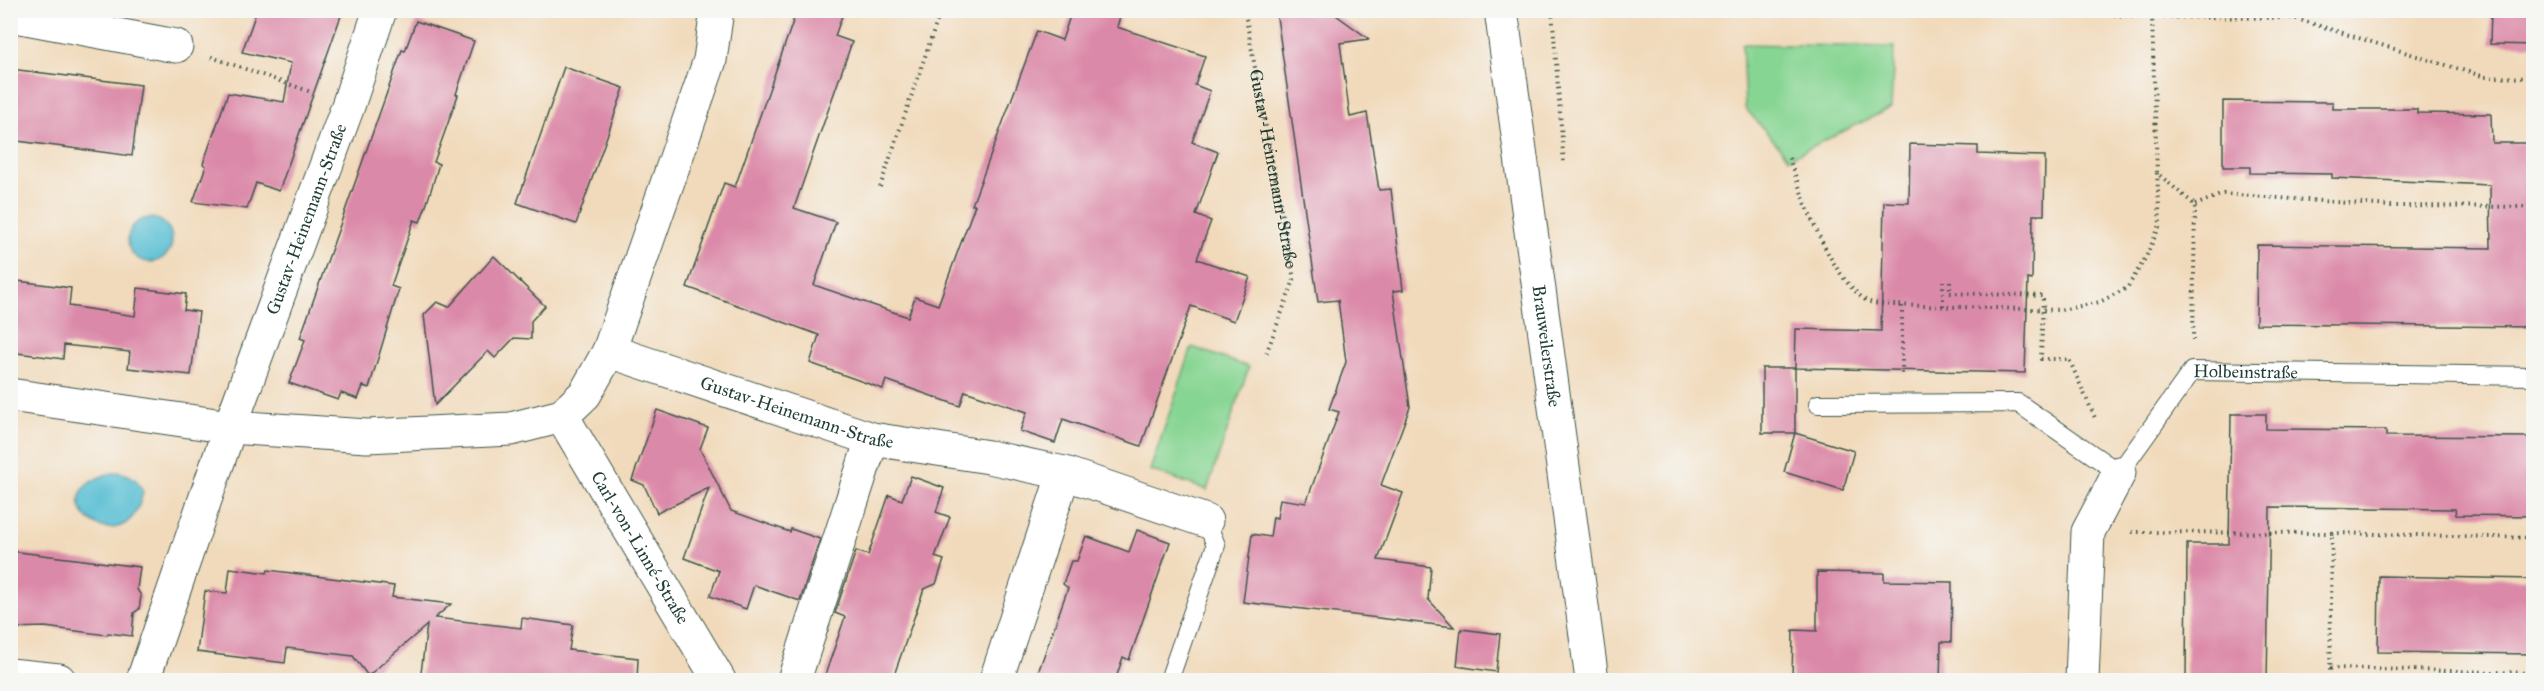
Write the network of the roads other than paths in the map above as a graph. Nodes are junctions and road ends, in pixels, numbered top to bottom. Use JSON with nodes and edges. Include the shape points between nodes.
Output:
{"nodes":[{"id":1,"x":380,"y":10,"type":"edge"},
{"id":2,"x":717,"y":10,"type":"edge"},
{"id":3,"x":1501,"y":10,"type":"edge"},
{"id":4,"x":27,"y":15,"type":"edge"},
{"id":5,"x":176,"y":46,"type":"road end"},
{"id":6,"x":609,"y":351,"type":"junction"},
{"id":7,"x":2534,"y":376,"type":"edge"},
{"id":8,"x":10,"y":395,"type":"edge"},
{"id":9,"x":1818,"y":404,"type":"dead end"},
{"id":10,"x":562,"y":416,"type":"junction"},
{"id":11,"x":230,"y":427,"type":"junction"},
{"id":12,"x":872,"y":439,"type":"junction"},
{"id":13,"x":1064,"y":473,"type":"junction"},
{"id":14,"x":2120,"y":473,"type":"junction"},
{"id":15,"x":1206,"y":521,"type":"joint"},
{"id":16,"x":10,"y":675,"type":"edge"},
{"id":17,"x":59,"y":681,"type":"edge"},
{"id":18,"x":143,"y":681,"type":"edge"},
{"id":19,"x":719,"y":681,"type":"edge"},
{"id":20,"x":794,"y":681,"type":"edge"},
{"id":21,"x":996,"y":681,"type":"edge"},
{"id":22,"x":1169,"y":681,"type":"edge"},
{"id":23,"x":1592,"y":681,"type":"edge"},
{"id":24,"x":2082,"y":681,"type":"edge"}],
"edges":[{"from":1,"to":11,"type":"street","name":"Gustav-Heinemann-Straße"},
{"from":2,"to":6,"type":"street","via":[[710,60]]},
{"from":3,"to":23,"type":"street","name":"Brauweilerstraße"},
{"from":4,"to":5,"type":"street"},
{"from":6,"to":10,"type":"street","via":[[585,394]]},
{"from":6,"to":12,"type":"street","name":"Gustav-Heinemann-Straße"},
{"from":7,"to":14,"type":"lane","name":"Holbeinstraße","via":[[2192,370]]},
{"from":8,"to":11,"type":"street"},
{"from":9,"to":14,"type":"lane","via":[[2018,403]]},
{"from":10,"to":11,"type":"street","via":[[511,429],[368,436]]},
{"from":10,"to":19,"type":"street","name":"Carl-von-Linné-Straße"},
{"from":11,"to":18,"type":"street","name":"Gustav-Heinemann-Straße"},
{"from":12,"to":13,"type":"street","name":"Gustav-Heinemann-Straße"},
{"from":12,"to":20,"type":"street"},
{"from":13,"to":15,"type":"street"},
{"from":13,"to":21,"type":"street"},
{"from":14,"to":24,"type":"street","name":"Holbeinstraße","via":[[2088,532]]},
{"from":15,"to":22,"type":"lane","via":[[1216,545]]},
{"from":16,"to":17,"type":"street"}]}
